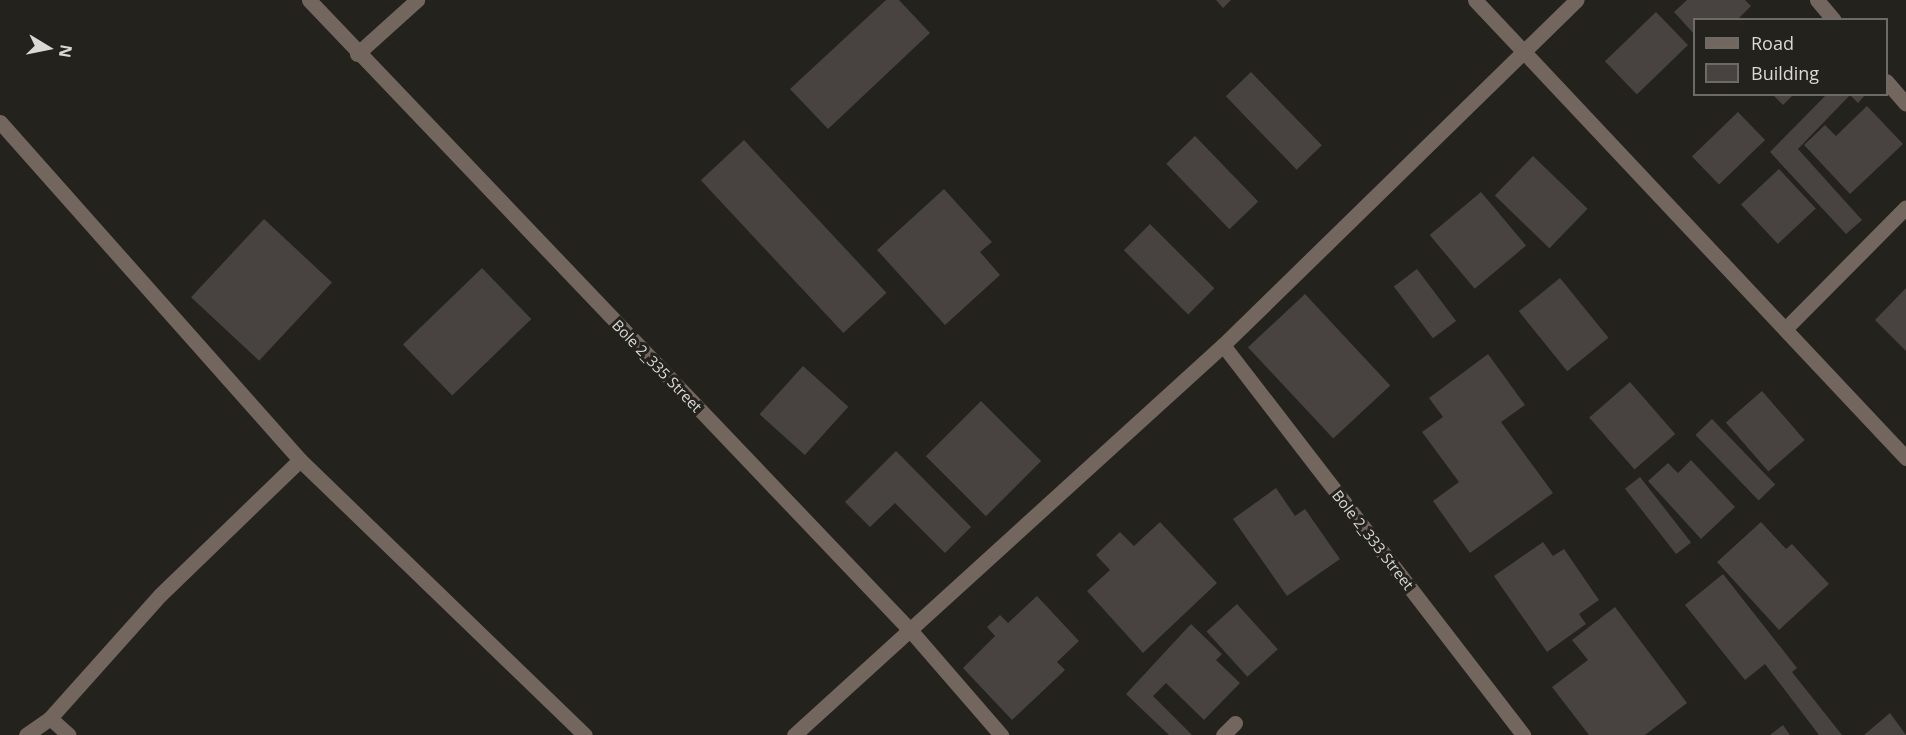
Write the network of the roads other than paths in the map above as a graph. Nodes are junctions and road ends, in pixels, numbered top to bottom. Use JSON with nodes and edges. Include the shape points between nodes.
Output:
{"nodes":[{"id":1,"x":309,"y":0,"type":"edge"},
{"id":2,"x":417,"y":0,"type":"edge"},
{"id":3,"x":1475,"y":0,"type":"edge"},
{"id":4,"x":1576,"y":0,"type":"edge"},
{"id":5,"x":1817,"y":0,"type":"edge"},
{"id":6,"x":1831,"y":18,"type":"edge"},
{"id":7,"x":1522,"y":49,"type":"junction"},
{"id":8,"x":357,"y":54,"type":"junction"},
{"id":9,"x":1888,"y":82,"type":"edge"},
{"id":10,"x":1906,"y":104,"type":"edge"},
{"id":11,"x":0,"y":122,"type":"edge"},
{"id":12,"x":1906,"y":207,"type":"edge"},
{"id":13,"x":1786,"y":328,"type":"junction"},
{"id":14,"x":1223,"y":345,"type":"junction"},
{"id":15,"x":1906,"y":458,"type":"edge"},
{"id":16,"x":300,"y":460,"type":"junction"},
{"id":17,"x":911,"y":631,"type":"junction"},
{"id":18,"x":50,"y":718,"type":"junction"},
{"id":19,"x":1235,"y":723,"type":"dead end"},
{"id":20,"x":26,"y":735,"type":"edge"},
{"id":21,"x":69,"y":735,"type":"edge"},
{"id":22,"x":585,"y":735,"type":"edge"},
{"id":23,"x":794,"y":735,"type":"edge"},
{"id":24,"x":1001,"y":735,"type":"edge"},
{"id":25,"x":1223,"y":735,"type":"edge"},
{"id":26,"x":1523,"y":735,"type":"edge"}],
"edges":[{"from":1,"to":8,"type":"street","name":"Bole 2_335 Street"},
{"from":2,"to":8,"type":"street"},
{"from":3,"to":7,"type":"street"},
{"from":4,"to":7,"type":"street"},
{"from":5,"to":6,"type":"street"},
{"from":7,"to":13,"type":"street"},
{"from":7,"to":14,"type":"street"},
{"from":8,"to":17,"type":"street","name":"Bole 2_335 Street"},
{"from":9,"to":10,"type":"street"},
{"from":11,"to":16,"type":"street"},
{"from":12,"to":13,"type":"street"},
{"from":13,"to":15,"type":"street"},
{"from":14,"to":17,"type":"street"},
{"from":14,"to":26,"type":"street","name":"Bole 2_333 Street"},
{"from":16,"to":18,"type":"street","via":[[160,595]]},
{"from":16,"to":22,"type":"street"},
{"from":17,"to":23,"type":"street"},
{"from":17,"to":24,"type":"street","name":"Bole 2_335 Street"},
{"from":18,"to":20,"type":"street"},
{"from":18,"to":21,"type":"street"},
{"from":19,"to":25,"type":"street"}]}
